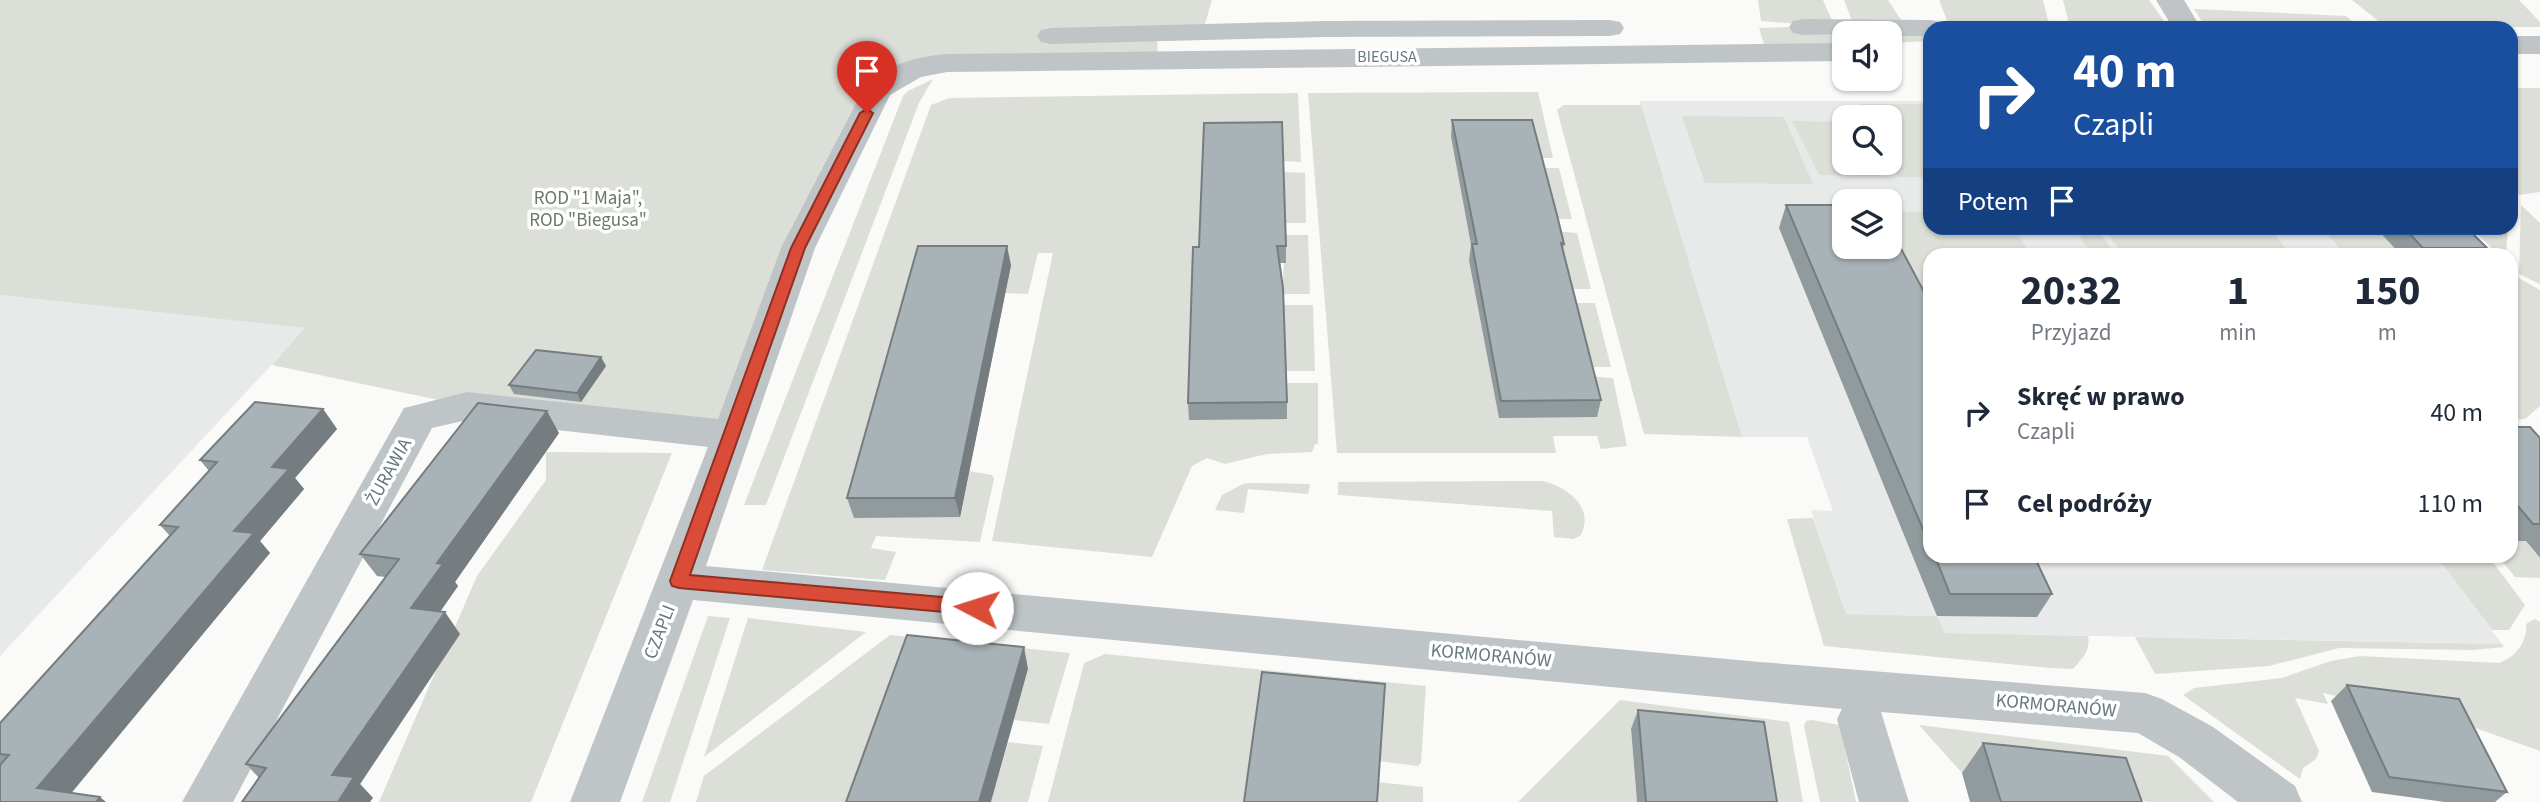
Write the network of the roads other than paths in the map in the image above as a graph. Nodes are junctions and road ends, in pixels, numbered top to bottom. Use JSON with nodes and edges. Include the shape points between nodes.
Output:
{"nodes":[{"id":1,"x":2170,"y":0,"type":"edge"},
{"id":2,"x":2183,"y":21,"type":"edge"},
{"id":3,"x":1923,"y":28,"type":"edge"},
{"id":4,"x":2518,"y":45,"type":"edge"},
{"id":5,"x":2540,"y":45,"type":"edge"},
{"id":6,"x":1902,"y":51,"type":"edge"},
{"id":7,"x":1923,"y":51,"type":"edge"},
{"id":8,"x":1832,"y":52,"type":"edge"},
{"id":9,"x":938,"y":63,"type":"junction"},
{"id":10,"x":732,"y":435,"type":"junction"},
{"id":11,"x":679,"y":581,"type":"junction"},
{"id":12,"x":1861,"y":719,"type":"dead end"},
{"id":13,"x":206,"y":802,"type":"edge"},
{"id":14,"x":595,"y":802,"type":"edge"},
{"id":15,"x":1884,"y":802,"type":"edge"},
{"id":16,"x":2277,"y":802,"type":"edge"}],
"edges":[{"from":1,"to":2,"type":"street"},
{"from":3,"to":9,"type":"street","via":[[1390,28],[985,37]]},
{"from":4,"to":5,"type":"street"},
{"from":6,"to":7,"type":"street"},
{"from":8,"to":9,"type":"street","name":"BIEGUSA"},
{"from":9,"to":10,"type":"street","name":"CZAPLI","via":[[902,73],[878,90],[798,248]]},
{"from":10,"to":11,"type":"street","name":"CZAPLI"},
{"from":10,"to":13,"type":"street","name":"ŻURAWIA","via":[[467,406],[418,418]]},
{"from":11,"to":14,"type":"street","name":"CZAPLI"},
{"from":11,"to":16,"type":"street","name":"KORMORANÓW","via":[[1760,682],[2145,713],[2196,742]]},
{"from":12,"to":15,"type":"street"}]}
